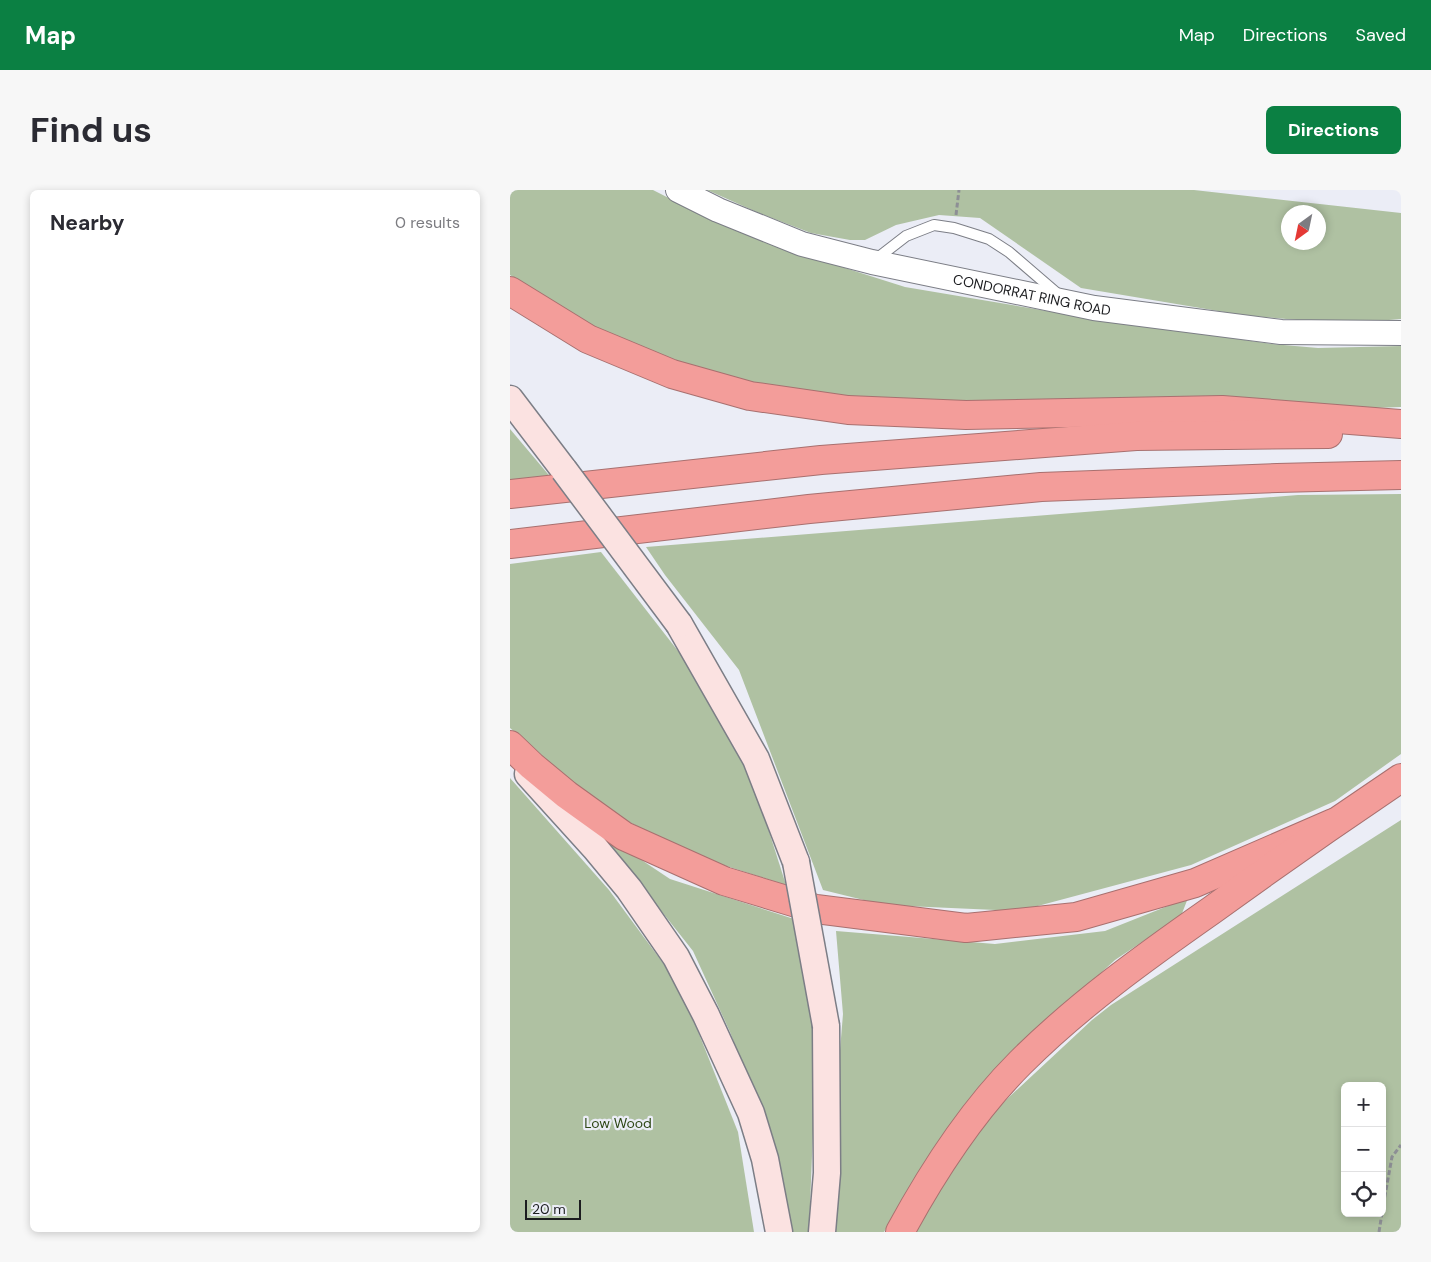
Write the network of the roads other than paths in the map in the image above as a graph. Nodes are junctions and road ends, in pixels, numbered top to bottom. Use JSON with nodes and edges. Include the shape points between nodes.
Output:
{"nodes":[{"id":1,"x":678,"y":190,"type":"edge"},
{"id":2,"x":872,"y":262,"type":"junction"},
{"id":3,"x":510,"y":291,"type":"edge"},
{"id":4,"x":1068,"y":303,"type":"junction"},
{"id":5,"x":1401,"y":333,"type":"edge"},
{"id":6,"x":510,"y":399,"type":"edge"},
{"id":7,"x":1401,"y":424,"type":"edge"},
{"id":8,"x":1401,"y":433,"type":"edge"},
{"id":9,"x":1401,"y":475,"type":"edge"},
{"id":10,"x":510,"y":494,"type":"edge"},
{"id":11,"x":510,"y":544,"type":"edge"},
{"id":12,"x":510,"y":745,"type":"edge"},
{"id":13,"x":510,"y":754,"type":"edge"},
{"id":14,"x":1401,"y":778,"type":"edge"},
{"id":15,"x":1333,"y":823,"type":"junction"},
{"id":16,"x":779,"y":1232,"type":"edge"},
{"id":17,"x":822,"y":1232,"type":"edge"},
{"id":18,"x":900,"y":1232,"type":"edge"}],
"edges":[{"from":1,"to":2,"type":"street","name":"CONDORRAT RING ROAD","via":[[802,244]]},
{"from":2,"to":4,"type":"street","name":"CONDORRAT RING ROAD"},
{"from":2,"to":4,"type":"lane","via":[[906,236],[934,225],[954,228],[989,239]]},
{"from":3,"to":7,"type":"highway","via":[[588,339],[672,374],[750,396],[848,410],[956,415],[1222,410]]},
{"from":4,"to":5,"type":"street","name":"CONDORRAT RING ROAD","via":[[1281,332]]},
{"from":6,"to":17,"type":"main road","bridge":true,"via":[[679,624],[756,759],[796,862],[826,1026],[827,1173]]},
{"from":8,"to":10,"type":"highway","via":[[1136,436],[821,460]]},
{"from":9,"to":11,"type":"highway","via":[[1041,487],[809,509]]},
{"from":12,"to":15,"type":"highway","via":[[567,795],[624,836],[724,881],[816,910],[966,928],[1076,917],[1195,883]]},
{"from":13,"to":16,"type":"main road","via":[[629,889],[676,957],[751,1113],[765,1159]]},
{"from":14,"to":15,"type":"highway"},
{"from":15,"to":18,"type":"highway","via":[[1139,961],[1079,1009],[1020,1063],[954,1142]]}]}
